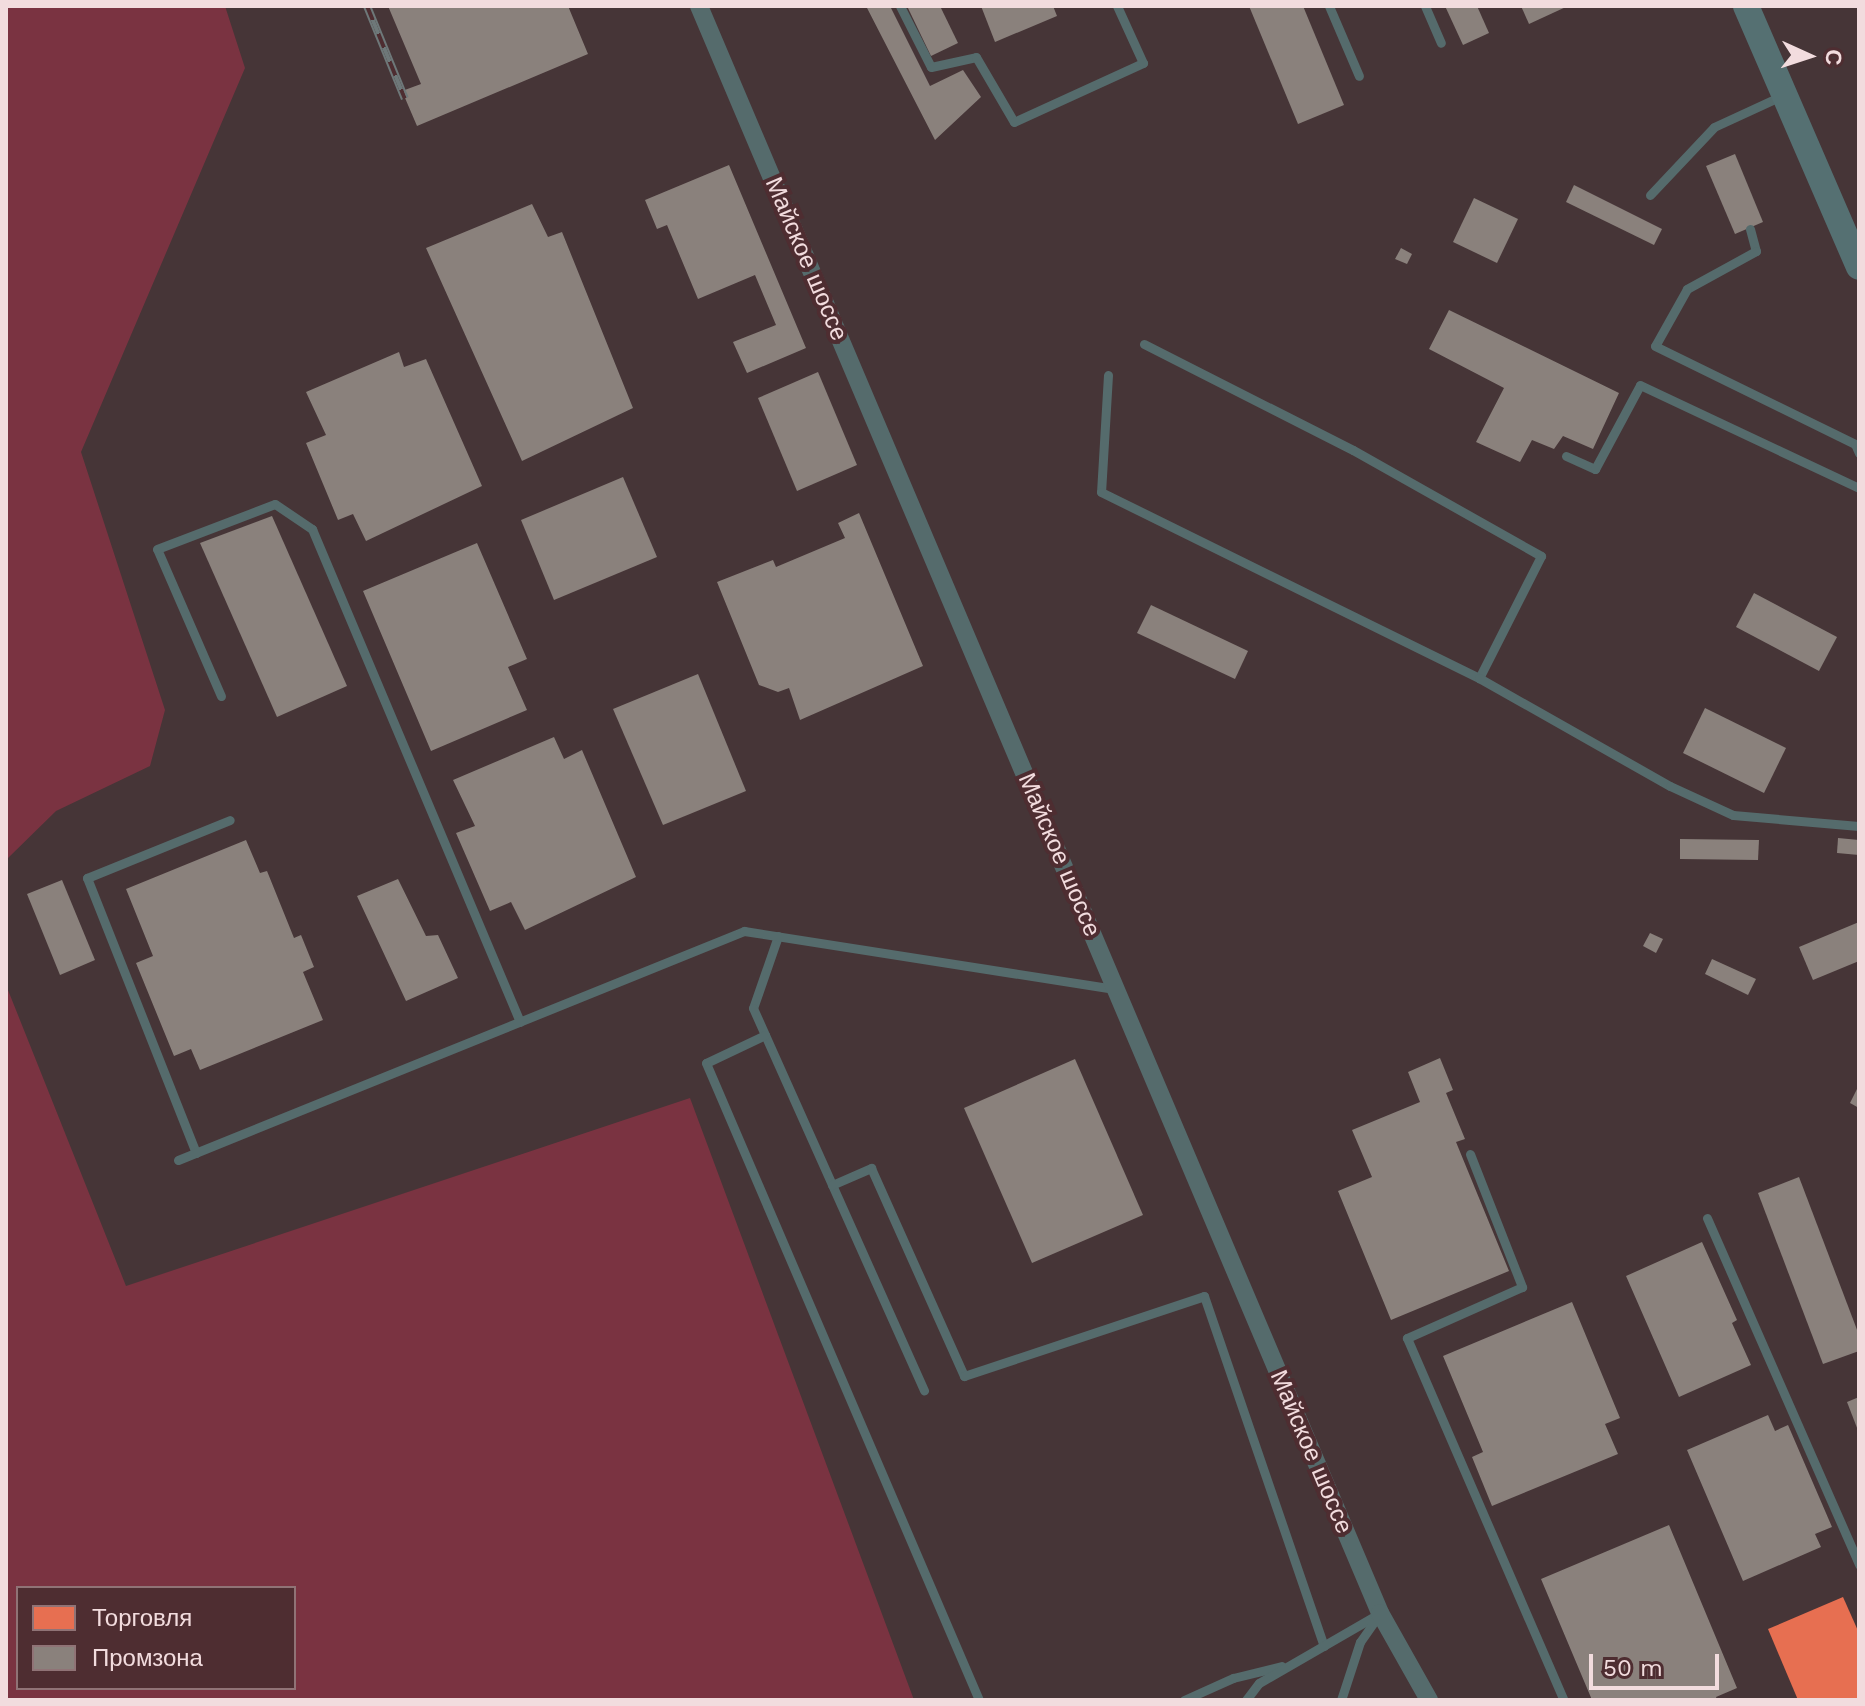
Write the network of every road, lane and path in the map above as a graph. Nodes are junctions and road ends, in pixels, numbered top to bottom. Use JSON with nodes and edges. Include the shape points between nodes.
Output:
{"nodes":[{"id":1,"x":699,"y":6,"type":"edge"},
{"id":2,"x":900,"y":6,"type":"edge"},
{"id":3,"x":1117,"y":6,"type":"edge"},
{"id":4,"x":1329,"y":6,"type":"edge"},
{"id":5,"x":1425,"y":6,"type":"edge"},
{"id":6,"x":1746,"y":6,"type":"edge"},
{"id":7,"x":1441,"y":43,"type":"dead end"},
{"id":8,"x":1359,"y":76,"type":"dead end"},
{"id":9,"x":1785,"y":94,"type":"junction"},
{"id":10,"x":1650,"y":195,"type":"dead end"},
{"id":11,"x":1750,"y":229,"type":"dead end"},
{"id":12,"x":1859,"y":267,"type":"edge"},
{"id":13,"x":1144,"y":344,"type":"dead end"},
{"id":14,"x":1108,"y":375,"type":"dead end"},
{"id":15,"x":1859,"y":453,"type":"edge"},
{"id":16,"x":1566,"y":456,"type":"dead end"},
{"id":17,"x":1859,"y":488,"type":"edge"},
{"id":18,"x":1479,"y":678,"type":"junction"},
{"id":19,"x":221,"y":696,"type":"dead end"},
{"id":20,"x":230,"y":820,"type":"dead end"},
{"id":21,"x":1859,"y":826,"type":"edge"},
{"id":22,"x":778,"y":936,"type":"junction"},
{"id":23,"x":1115,"y":989,"type":"junction"},
{"id":24,"x":520,"y":1022,"type":"junction"},
{"id":25,"x":765,"y":1035,"type":"junction"},
{"id":26,"x":196,"y":1153,"type":"junction"},
{"id":27,"x":1470,"y":1154,"type":"dead end"},
{"id":28,"x":178,"y":1160,"type":"dead end"},
{"id":29,"x":832,"y":1185,"type":"junction"},
{"id":30,"x":1707,"y":1218,"type":"dead end"},
{"id":31,"x":924,"y":1391,"type":"dead end"},
{"id":32,"x":1859,"y":1565,"type":"edge"},
{"id":33,"x":1380,"y":1613,"type":"junction"},
{"id":34,"x":1324,"y":1646,"type":"junction"},
{"id":35,"x":1294,"y":1663,"type":"junction"},
{"id":36,"x":979,"y":1700,"type":"edge"},
{"id":37,"x":1184,"y":1700,"type":"edge"},
{"id":38,"x":1246,"y":1700,"type":"edge"},
{"id":39,"x":1341,"y":1700,"type":"edge"},
{"id":40,"x":1429,"y":1700,"type":"edge"},
{"id":41,"x":1564,"y":1700,"type":"edge"}],
"edges":[{"from":1,"to":23,"type":"street","name":"Майское шоссе"},
{"from":2,"to":3,"type":"lane","via":[[931,67],[976,57],[1014,122],[1143,63]]},
{"from":4,"to":8,"type":"lane"},
{"from":5,"to":7,"type":"lane"},
{"from":6,"to":9,"type":"street"},
{"from":9,"to":10,"type":"lane","via":[[1714,127]]},
{"from":9,"to":12,"type":"street"},
{"from":11,"to":15,"type":"lane","via":[[1756,251],[1687,289],[1655,346],[1855,444]]},
{"from":13,"to":18,"type":"lane","via":[[1353,450],[1541,556]]},
{"from":14,"to":18,"type":"lane","via":[[1101,492]]},
{"from":16,"to":17,"type":"lane","via":[[1595,469],[1640,385]]},
{"from":18,"to":21,"type":"lane","via":[[1670,786],[1733,815]]},
{"from":19,"to":24,"type":"lane","via":[[157,549],[275,504],[312,529]]},
{"from":20,"to":26,"type":"lane","via":[[87,878]]},
{"from":22,"to":23,"type":"lane"},
{"from":22,"to":24,"type":"lane","via":[[744,931]]},
{"from":22,"to":25,"type":"lane","via":[[753,1008]]},
{"from":23,"to":33,"type":"street","name":"Майское шоссе"},
{"from":24,"to":26,"type":"lane"},
{"from":25,"to":29,"type":"lane"},
{"from":25,"to":36,"type":"lane","via":[[706,1063]]},
{"from":26,"to":28,"type":"lane"},
{"from":27,"to":41,"type":"lane","via":[[1522,1287],[1407,1338]]},
{"from":29,"to":31,"type":"lane"},
{"from":29,"to":34,"type":"lane","via":[[871,1168],[964,1376],[1204,1296]]},
{"from":30,"to":32,"type":"lane"},
{"from":33,"to":34,"type":"lane"},
{"from":33,"to":39,"type":"lane","via":[[1360,1642]]},
{"from":33,"to":40,"type":"street","name":"Майское шоссе"},
{"from":34,"to":35,"type":"lane"},
{"from":35,"to":37,"type":"lane","via":[[1233,1678]]},
{"from":35,"to":38,"type":"lane","via":[[1259,1683]]}]}
